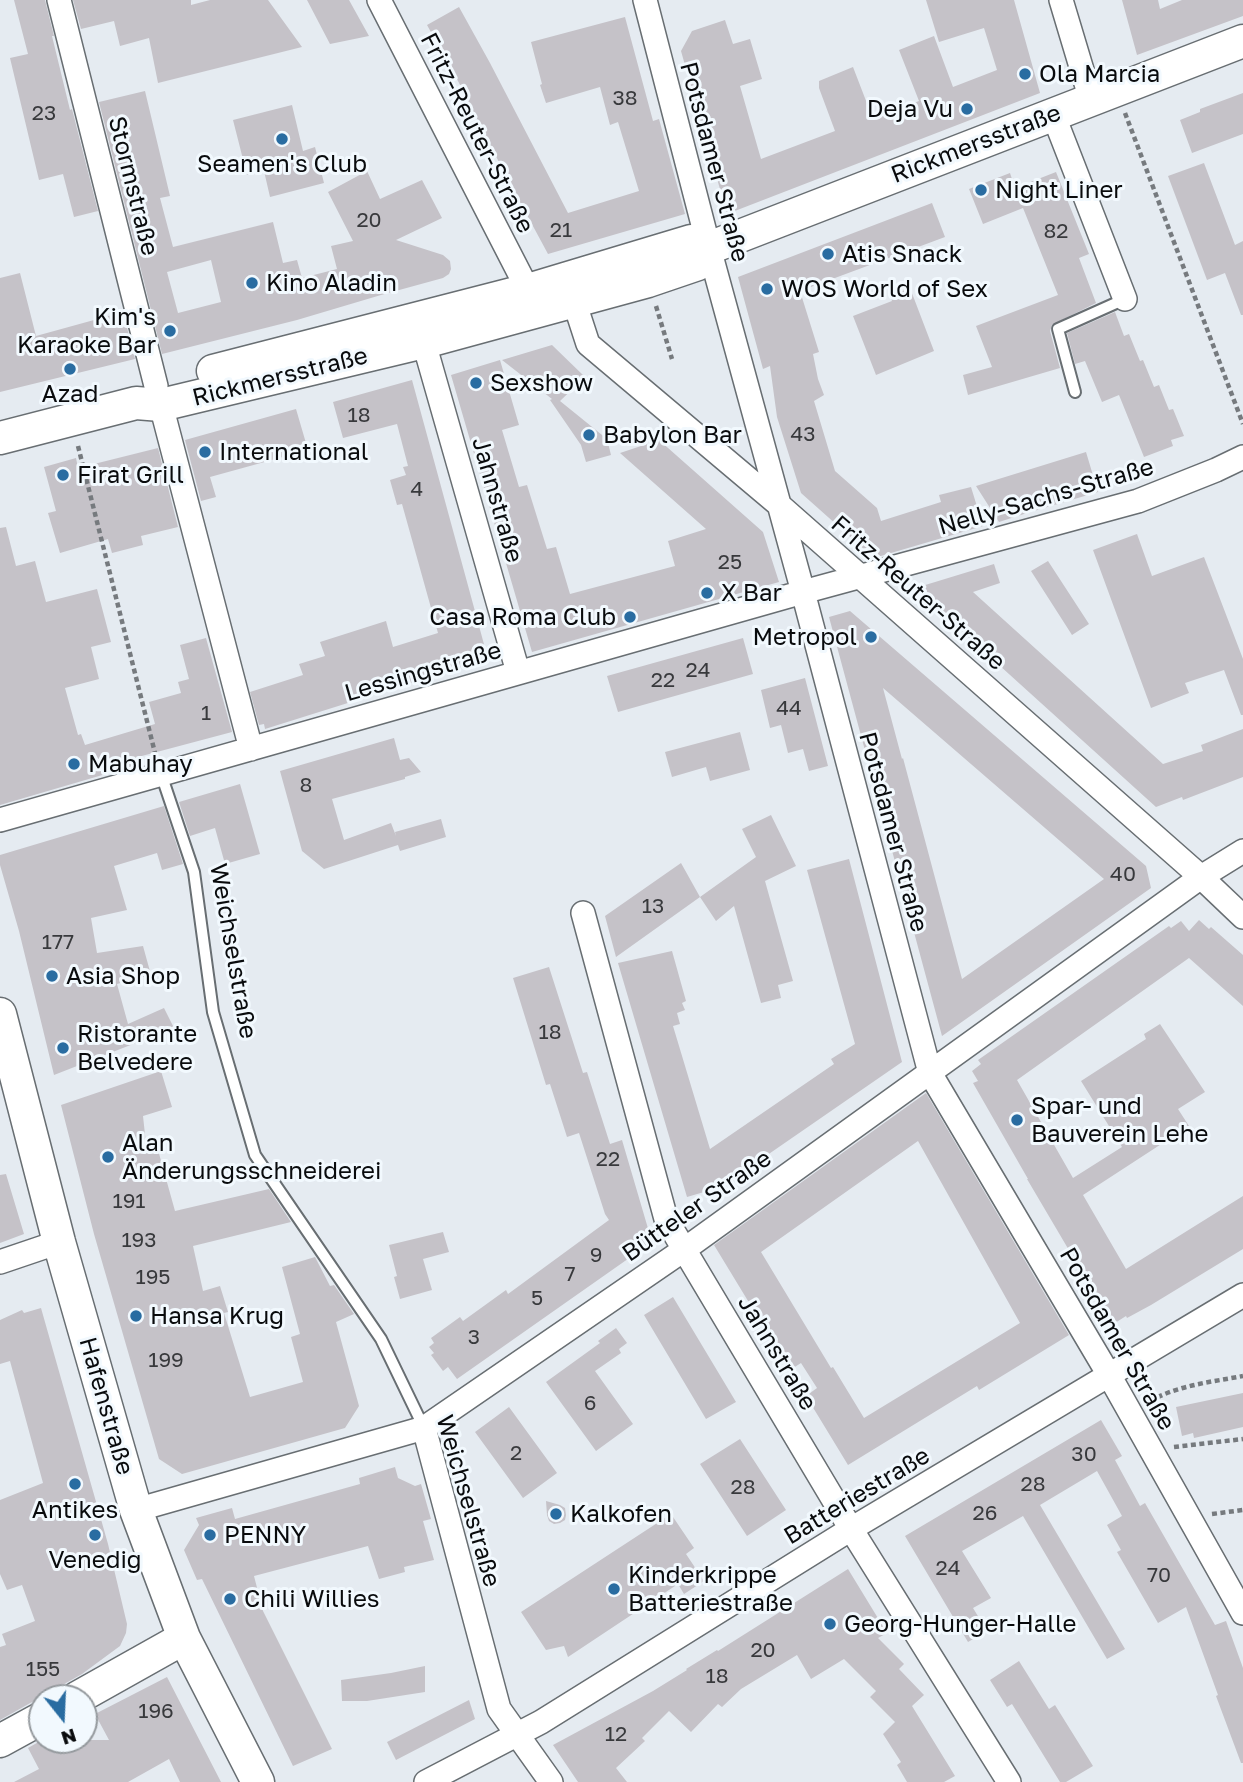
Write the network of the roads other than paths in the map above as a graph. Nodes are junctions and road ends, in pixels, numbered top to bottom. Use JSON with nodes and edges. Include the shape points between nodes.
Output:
{"nodes":[{"id":1,"x":59,"y":0,"type":"edge"},
{"id":2,"x":379,"y":0,"type":"edge"},
{"id":3,"x":645,"y":0,"type":"edge"},
{"id":4,"x":1061,"y":0,"type":"edge"},
{"id":5,"x":1243,"y":40,"type":"edge"},
{"id":6,"x":1103,"y":95,"type":"junction"},
{"id":7,"x":1053,"y":114,"type":"junction"},
{"id":8,"x":709,"y":248,"type":"junction"},
{"id":9,"x":1125,"y":299,"type":"joint"},
{"id":10,"x":532,"y":301,"type":"junction"},
{"id":11,"x":574,"y":301,"type":"junction"},
{"id":12,"x":421,"y":330,"type":"junction"},
{"id":13,"x":1075,"y":392,"type":"dead end"},
{"id":14,"x":151,"y":398,"type":"junction"},
{"id":15,"x":0,"y":438,"type":"edge"},
{"id":16,"x":1243,"y":457,"type":"edge"},
{"id":17,"x":778,"y":504,"type":"junction"},
{"id":18,"x":860,"y":577,"type":"junction"},
{"id":19,"x":803,"y":592,"type":"junction"},
{"id":20,"x":518,"y":673,"type":"junction"},
{"id":21,"x":251,"y":748,"type":"junction"},
{"id":22,"x":160,"y":774,"type":"junction"},
{"id":23,"x":0,"y":820,"type":"edge"},
{"id":24,"x":1243,"y":851,"type":"edge"},
{"id":25,"x":1201,"y":877,"type":"junction"},
{"id":26,"x":583,"y":913,"type":"dead end"},
{"id":27,"x":1243,"y":917,"type":"edge"},
{"id":28,"x":0,"y":1014,"type":"edge"},
{"id":29,"x":930,"y":1073,"type":"junction"},
{"id":30,"x":59,"y":1242,"type":"junction"},
{"id":31,"x":685,"y":1249,"type":"junction"},
{"id":32,"x":0,"y":1262,"type":"edge"},
{"id":33,"x":1243,"y":1295,"type":"edge"},
{"id":34,"x":1109,"y":1375,"type":"junction"},
{"id":35,"x":424,"y":1427,"type":"junction"},
{"id":36,"x":136,"y":1510,"type":"junction"},
{"id":37,"x":851,"y":1530,"type":"junction"},
{"id":38,"x":1243,"y":1613,"type":"edge"},
{"id":39,"x":184,"y":1638,"type":"junction"},
{"id":40,"x":98,"y":1686,"type":"edge"},
{"id":41,"x":28,"y":1726,"type":"edge"},
{"id":42,"x":517,"y":1735,"type":"junction"},
{"id":43,"x":0,"y":1741,"type":"edge"},
{"id":44,"x":258,"y":1782,"type":"edge"},
{"id":45,"x":426,"y":1782,"type":"edge"},
{"id":46,"x":551,"y":1782,"type":"edge"},
{"id":47,"x":1009,"y":1782,"type":"edge"}],
"edges":[{"from":1,"to":14,"type":"street","name":"Stormstraße"},
{"from":2,"to":10,"type":"street","name":"Fritz-Reuter-Straße"},
{"from":3,"to":8,"type":"street","name":"Potsdamer Straße"},
{"from":4,"to":6,"type":"street"},
{"from":5,"to":6,"type":"main road","name":"Rickmersstraße"},
{"from":6,"to":7,"type":"main road","name":"Rickmersstraße"},
{"from":7,"to":8,"type":"main road","name":"Rickmersstraße"},
{"from":7,"to":9,"type":"street"},
{"from":8,"to":10,"type":"main road","name":"Rickmersstraße","via":[[691,241]]},
{"from":8,"to":11,"type":"main road","name":"Rickmersstraße","via":[[698,264]]},
{"from":8,"to":17,"type":"street","name":"Potsdamer Straße"},
{"from":9,"to":13,"type":"lane","via":[[1058,329]]},
{"from":10,"to":11,"type":"main road","name":"Rickmersstraße"},
{"from":10,"to":12,"type":"main road","name":"Rickmersstraße"},
{"from":11,"to":17,"type":"street","name":"Fritz-Reuter-Straße","via":[[588,344]]},
{"from":12,"to":14,"type":"main road","name":"Rickmersstraße"},
{"from":12,"to":20,"type":"street","name":"Jahnstraße"},
{"from":14,"to":15,"type":"main road","name":"Rickmersstraße"},
{"from":14,"to":21,"type":"street","name":"Stormstraße"},
{"from":16,"to":18,"type":"street","name":"Nelly-Sachs-Straße","via":[[1138,501]]},
{"from":17,"to":18,"type":"street","name":"Fritz-Reuter-Straße"},
{"from":17,"to":19,"type":"street","name":"Potsdamer Straße"},
{"from":18,"to":19,"type":"street","name":"Lessingstraße"},
{"from":18,"to":25,"type":"street","name":"Fritz-Reuter-Straße"},
{"from":19,"to":20,"type":"street","name":"Lessingstraße"},
{"from":19,"to":29,"type":"street","name":"Potsdamer Straße"},
{"from":20,"to":21,"type":"street","name":"Lessingstraße"},
{"from":21,"to":22,"type":"street","name":"Lessingstraße"},
{"from":22,"to":23,"type":"street","name":"Lessingstraße"},
{"from":22,"to":35,"type":"lane","name":"Weichselstraße","via":[[194,872],[213,1012],[256,1155],[381,1339]]},
{"from":24,"to":25,"type":"street","name":"Bütteler Straße"},
{"from":25,"to":27,"type":"street","name":"Fritz-Reuter-Straße"},
{"from":25,"to":29,"type":"street","name":"Bütteler Straße"},
{"from":26,"to":31,"type":"street","name":"Jahnstraße","via":[[666,1219]]},
{"from":28,"to":30,"type":"main road","name":"Hafenstraße"},
{"from":29,"to":31,"type":"street","name":"Bütteler Straße"},
{"from":29,"to":34,"type":"street","name":"Potsdamer Straße"},
{"from":30,"to":32,"type":"street"},
{"from":30,"to":36,"type":"main road","name":"Hafenstraße"},
{"from":31,"to":35,"type":"street","name":"Bütteler Straße"},
{"from":31,"to":37,"type":"street","name":"Jahnstraße"},
{"from":33,"to":34,"type":"street","name":"Batteriestraße"},
{"from":34,"to":37,"type":"street","name":"Batteriestraße"},
{"from":34,"to":38,"type":"street","name":"Potsdamer Straße"},
{"from":35,"to":36,"type":"street","name":"Bütteler Straße"},
{"from":35,"to":42,"type":"street","name":"Weichselstraße","via":[[499,1709]]},
{"from":36,"to":39,"type":"main road","name":"Hafenstraße"},
{"from":37,"to":42,"type":"street","name":"Batteriestraße"},
{"from":37,"to":47,"type":"street","name":"Jahnstraße"},
{"from":39,"to":40,"type":"main road"},
{"from":39,"to":44,"type":"main road","name":"Hafenstraße"},
{"from":41,"to":43,"type":"main road"},
{"from":42,"to":45,"type":"street","name":"Batteriestraße"},
{"from":42,"to":46,"type":"street","name":"Weichselstraße"}]}
